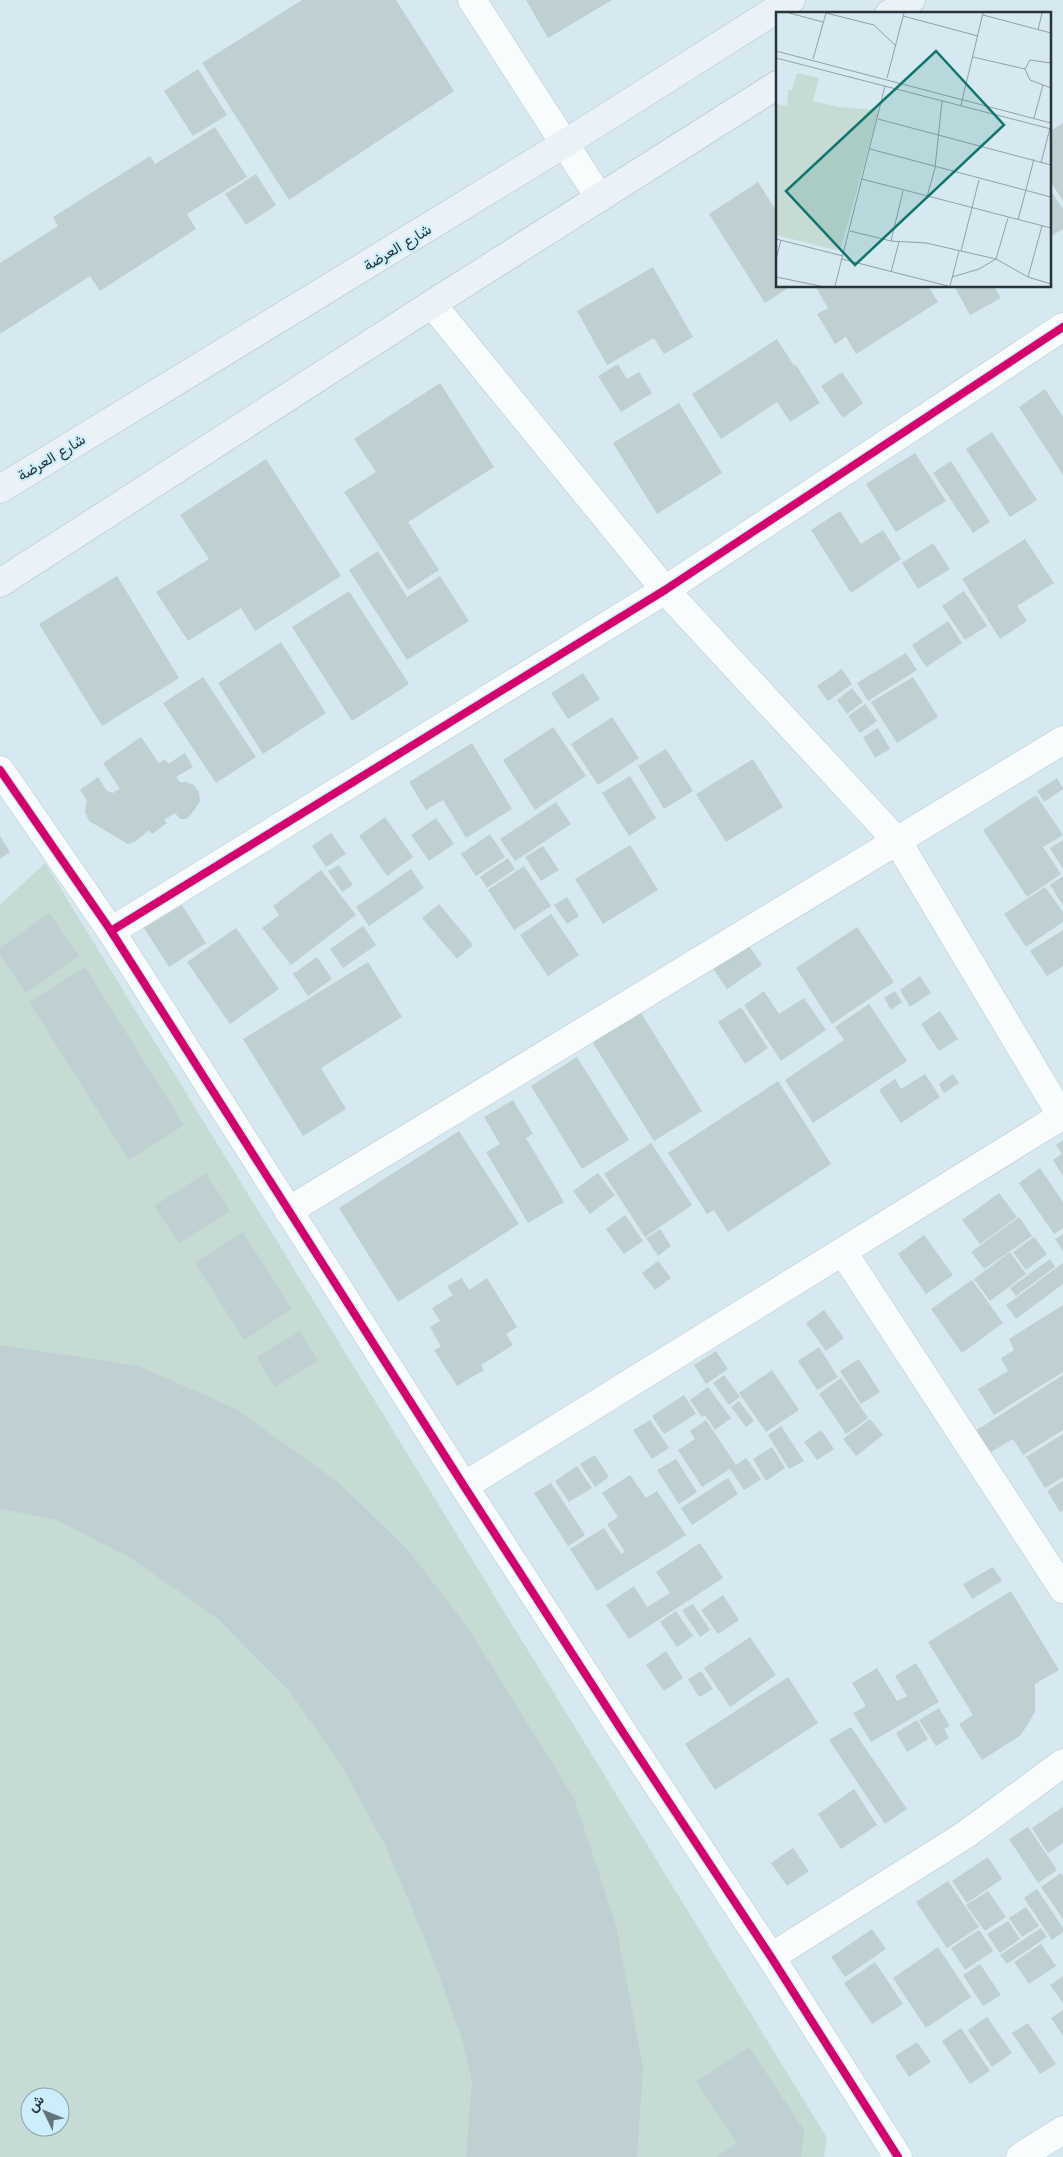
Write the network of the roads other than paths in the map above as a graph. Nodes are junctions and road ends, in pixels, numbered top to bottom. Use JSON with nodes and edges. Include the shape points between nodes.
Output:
{"nodes":[{"id":1,"x":472,"y":0,"type":"edge"},
{"id":2,"x":791,"y":0,"type":"edge"},
{"id":3,"x":910,"y":0,"type":"edge"},
{"id":4,"x":892,"y":12,"type":"edge"},
{"id":5,"x":776,"y":86,"type":"edge"},
{"id":6,"x":564,"y":144,"type":"junction"},
{"id":7,"x":599,"y":197,"type":"junction"},
{"id":8,"x":432,"y":304,"type":"junction"},
{"id":9,"x":1063,"y":327,"type":"edge"},
{"id":10,"x":0,"y":489,"type":"edge"},
{"id":11,"x":0,"y":583,"type":"edge"},
{"id":12,"x":665,"y":590,"type":"junction"},
{"id":13,"x":1063,"y":740,"type":"edge"},
{"id":14,"x":0,"y":770,"type":"edge"},
{"id":15,"x":898,"y":842,"type":"junction"},
{"id":16,"x":111,"y":931,"type":"junction"},
{"id":17,"x":1062,"y":1115,"type":"edge"},
{"id":18,"x":288,"y":1211,"type":"junction"},
{"id":19,"x":843,"y":1252,"type":"junction"},
{"id":20,"x":464,"y":1486,"type":"junction"},
{"id":21,"x":1063,"y":1588,"type":"edge"},
{"id":22,"x":1063,"y":1763,"type":"edge"},
{"id":23,"x":771,"y":1957,"type":"junction"},
{"id":24,"x":1063,"y":2130,"type":"edge"},
{"id":25,"x":898,"y":2157,"type":"edge"},
{"id":26,"x":1020,"y":2157,"type":"edge"}],
"edges":[{"from":1,"to":6,"type":"street"},
{"from":2,"to":6,"type":"main road","name":"شارع العرضة"},
{"from":3,"to":4,"type":"main road"},
{"from":5,"to":7,"type":"main road"},
{"from":6,"to":7,"type":"street"},
{"from":6,"to":10,"type":"main road","name":"شارع العرضة"},
{"from":7,"to":8,"type":"main road"},
{"from":8,"to":11,"type":"main road"},
{"from":8,"to":12,"type":"street"},
{"from":9,"to":12,"type":"street"},
{"from":12,"to":15,"type":"street"},
{"from":12,"to":16,"type":"street"},
{"from":13,"to":15,"type":"street"},
{"from":14,"to":16,"type":"street"},
{"from":15,"to":17,"type":"street"},
{"from":15,"to":18,"type":"street"},
{"from":16,"to":18,"type":"street"},
{"from":17,"to":19,"type":"street"},
{"from":18,"to":20,"type":"street"},
{"from":19,"to":20,"type":"street"},
{"from":19,"to":21,"type":"street"},
{"from":20,"to":23,"type":"street"},
{"from":22,"to":23,"type":"street","via":[[965,1835]]},
{"from":23,"to":25,"type":"street"},
{"from":24,"to":26,"type":"street"}]}
